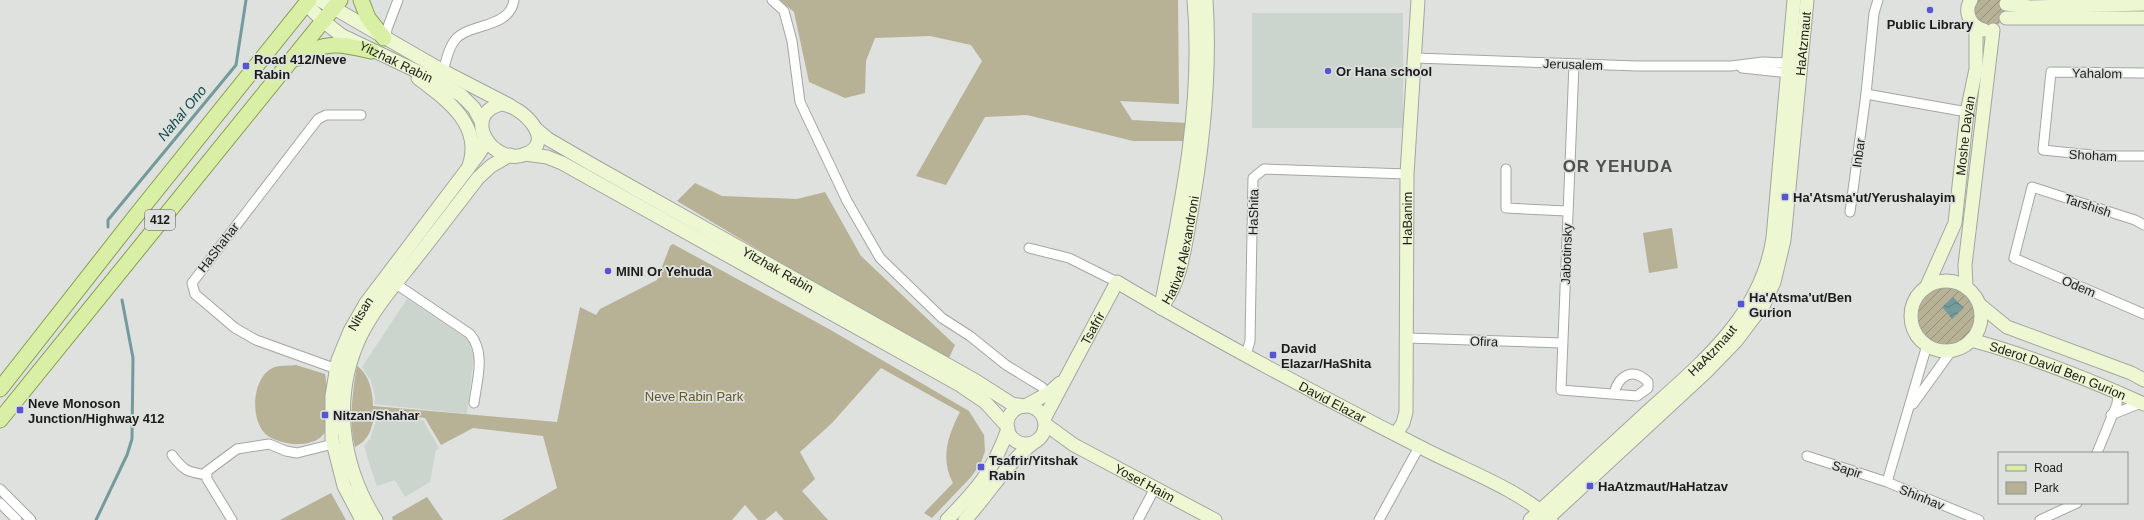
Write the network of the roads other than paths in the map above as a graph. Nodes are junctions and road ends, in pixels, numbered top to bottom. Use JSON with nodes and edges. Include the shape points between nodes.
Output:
{"nodes":[{"id":1,"x":362,"y":0,"type":"edge"},
{"id":2,"x":398,"y":0,"type":"edge"},
{"id":3,"x":514,"y":0,"type":"edge"},
{"id":4,"x":772,"y":0,"type":"edge"},
{"id":5,"x":1194,"y":0,"type":"edge"},
{"id":6,"x":1206,"y":0,"type":"edge"},
{"id":7,"x":1418,"y":0,"type":"edge"},
{"id":8,"x":1794,"y":0,"type":"edge"},
{"id":9,"x":1807,"y":0,"type":"edge"},
{"id":10,"x":1878,"y":0,"type":"edge"},
{"id":11,"x":1971,"y":0,"type":"edge"},
{"id":12,"x":312,"y":1,"type":"edge"},
{"id":13,"x":2005,"y":2,"type":"edge"},
{"id":14,"x":337,"y":4,"type":"edge"},
{"id":15,"x":2144,"y":4,"type":"edge"},
{"id":16,"x":2006,"y":18,"type":"junction"},
{"id":17,"x":2144,"y":18,"type":"edge"},
{"id":18,"x":323,"y":21,"type":"junction"},
{"id":19,"x":1976,"y":27,"type":"junction"},
{"id":20,"x":1993,"y":30,"type":"junction"},
{"id":21,"x":385,"y":39,"type":"junction"},
{"id":22,"x":371,"y":51,"type":"junction"},
{"id":23,"x":1416,"y":58,"type":"junction"},
{"id":24,"x":394,"y":61,"type":"junction"},
{"id":25,"x":1574,"y":64,"type":"junction"},
{"id":26,"x":1788,"y":68,"type":"junction"},
{"id":27,"x":1801,"y":68,"type":"junction"},
{"id":28,"x":443,"y":71,"type":"junction"},
{"id":29,"x":280,"y":72,"type":"junction"},
{"id":30,"x":2144,"y":73,"type":"edge"},
{"id":31,"x":1866,"y":94,"type":"junction"},
{"id":32,"x":509,"y":105,"type":"junction"},
{"id":33,"x":1967,"y":112,"type":"junction"},
{"id":34,"x":361,"y":115,"type":"dead end"},
{"id":35,"x":482,"y":123,"type":"junction"},
{"id":36,"x":536,"y":129,"type":"junction"},
{"id":37,"x":484,"y":136,"type":"junction"},
{"id":38,"x":2043,"y":150,"type":"joint"},
{"id":39,"x":525,"y":154,"type":"junction"},
{"id":40,"x":510,"y":155,"type":"junction"},
{"id":41,"x":2144,"y":156,"type":"edge"},
{"id":42,"x":1506,"y":168,"type":"dead end"},
{"id":43,"x":467,"y":171,"type":"junction"},
{"id":44,"x":1407,"y":174,"type":"junction"},
{"id":45,"x":1567,"y":211,"type":"junction"},
{"id":46,"x":1850,"y":212,"type":"dead end"},
{"id":47,"x":2144,"y":225,"type":"edge"},
{"id":48,"x":1029,"y":248,"type":"dead end"},
{"id":49,"x":2014,"y":258,"type":"joint"},
{"id":50,"x":1118,"y":282,"type":"junction"},
{"id":51,"x":396,"y":284,"type":"junction"},
{"id":52,"x":1927,"y":286,"type":"junction"},
{"id":53,"x":1966,"y":286,"type":"junction"},
{"id":54,"x":1980,"y":305,"type":"junction"},
{"id":55,"x":1161,"y":308,"type":"junction"},
{"id":56,"x":2144,"y":314,"type":"edge"},
{"id":57,"x":1407,"y":338,"type":"junction"},
{"id":58,"x":1971,"y":340,"type":"junction"},
{"id":59,"x":1562,"y":343,"type":"junction"},
{"id":60,"x":1926,"y":345,"type":"junction"},
{"id":61,"x":1952,"y":350,"type":"junction"},
{"id":62,"x":1246,"y":355,"type":"junction"},
{"id":63,"x":342,"y":371,"type":"junction"},
{"id":64,"x":2144,"y":380,"type":"edge"},
{"id":65,"x":0,"y":389,"type":"edge"},
{"id":66,"x":2118,"y":392,"type":"junction"},
{"id":67,"x":1614,"y":393,"type":"dead end"},
{"id":68,"x":1051,"y":398,"type":"junction"},
{"id":69,"x":474,"y":403,"type":"dead end"},
{"id":70,"x":2142,"y":403,"type":"edge"},
{"id":71,"x":1024,"y":406,"type":"junction"},
{"id":72,"x":1908,"y":412,"type":"junction"},
{"id":73,"x":2111,"y":415,"type":"junction"},
{"id":74,"x":0,"y":420,"type":"edge"},
{"id":75,"x":1045,"y":421,"type":"junction"},
{"id":76,"x":1007,"y":427,"type":"junction"},
{"id":77,"x":1396,"y":434,"type":"junction"},
{"id":78,"x":1033,"y":442,"type":"junction"},
{"id":79,"x":333,"y":444,"type":"junction"},
{"id":80,"x":1074,"y":445,"type":"junction"},
{"id":81,"x":1419,"y":447,"type":"junction"},
{"id":82,"x":2097,"y":452,"type":"edge"},
{"id":83,"x":172,"y":456,"type":"dead end"},
{"id":84,"x":1807,"y":456,"type":"dead end"},
{"id":85,"x":207,"y":475,"type":"junction"},
{"id":86,"x":1887,"y":482,"type":"junction"},
{"id":87,"x":1155,"y":488,"type":"junction"},
{"id":88,"x":0,"y":489,"type":"edge"},
{"id":89,"x":0,"y":503,"type":"edge"},
{"id":90,"x":2075,"y":504,"type":"edge"},
{"id":91,"x":1547,"y":517,"type":"edge"},
{"id":92,"x":17,"y":520,"type":"edge"},
{"id":93,"x":31,"y":520,"type":"edge"},
{"id":94,"x":232,"y":520,"type":"edge"},
{"id":95,"x":362,"y":520,"type":"edge"},
{"id":96,"x":376,"y":520,"type":"edge"},
{"id":97,"x":947,"y":520,"type":"edge"},
{"id":98,"x":965,"y":520,"type":"edge"},
{"id":99,"x":1138,"y":520,"type":"edge"},
{"id":100,"x":1215,"y":520,"type":"edge"},
{"id":101,"x":1379,"y":520,"type":"edge"},
{"id":102,"x":1530,"y":520,"type":"edge"},
{"id":103,"x":1979,"y":520,"type":"edge"},
{"id":104,"x":2040,"y":520,"type":"edge"}],
"edges":[{"from":1,"to":21,"type":"main road","via":[[368,18]]},
{"from":2,"to":21,"type":"street"},
{"from":3,"to":28,"type":"street","via":[[510,10],[497,21],[465,32],[455,39]]},
{"from":4,"to":68,"type":"street","via":[[784,11],[792,41],[800,102],[847,201],[880,258],[942,318],[970,336],[1006,365],[1042,387]]},
{"from":5,"to":55,"type":"street","name":"Hativat Alexandroni","via":[[1195,86],[1182,197]]},
{"from":6,"to":55,"type":"street","name":"Hativat Alexandroni","via":[[1208,41],[1200,158],[1180,269],[1170,296]]},
{"from":7,"to":23,"type":"street","name":"HaBanim"},
{"from":8,"to":26,"type":"street","name":"HaAtzmaut"},
{"from":9,"to":27,"type":"street","name":"HaAtzmaut"},
{"from":10,"to":31,"type":"street","name":"Inbar","via":[[1874,13]]},
{"from":11,"to":19,"type":"street","via":[[1968,15]]},
{"from":12,"to":14,"type":"street","name":"Yitzhak Rabin"},
{"from":12,"to":18,"type":"street","name":"Yitzhak Rabin"},
{"from":12,"to":65,"type":"main road","number":"412","via":[[138,213]]},
{"from":13,"to":15,"type":"street","via":[[2030,7]]},
{"from":13,"to":16,"type":"street"},
{"from":14,"to":18,"type":"main road","number":"412"},
{"from":14,"to":21,"type":"street","name":"Yitzhak Rabin"},
{"from":16,"to":17,"type":"street"},
{"from":16,"to":20,"type":"street"},
{"from":18,"to":22,"type":"street","name":"Yitzhak Rabin","via":[[341,35]]},
{"from":18,"to":29,"type":"main road","number":"412"},
{"from":19,"to":20,"type":"street","via":[[1986,31]]},
{"from":19,"to":33,"type":"street","name":"Moshe Dayan","via":[[1976,69]]},
{"from":20,"to":53,"type":"street","name":"Moshe Dayan","via":[[1965,265]]},
{"from":21,"to":28,"type":"street","name":"Yitzhak Rabin"},
{"from":22,"to":24,"type":"street","name":"Yitzhak Rabin"},
{"from":22,"to":29,"type":"main road","via":[[347,45],[322,46],[308,51]]},
{"from":23,"to":25,"type":"street","name":"Jerusalem"},
{"from":23,"to":44,"type":"street","name":"HaBanim"},
{"from":24,"to":35,"type":"street","name":"Yitzhak Rabin","via":[[466,99]]},
{"from":24,"to":43,"type":"street","via":[[444,98],[465,121],[471,144]]},
{"from":25,"to":26,"type":"street","name":"Jerusalem","via":[[1731,66],[1768,62]]},
{"from":25,"to":45,"type":"street","name":"Jabotinsky"},
{"from":26,"to":27,"type":"street","name":"Jerusalem"},
{"from":26,"to":91,"type":"street","name":"HaAtzmaut","via":[[1772,245],[1766,271],[1752,300],[1718,347]]},
{"from":27,"to":91,"type":"street","name":"HaAtzmaut","via":[[1784,240],[1776,276],[1764,304],[1736,341],[1712,366]]},
{"from":28,"to":32,"type":"street","name":"Yitzhak Rabin"},
{"from":29,"to":74,"type":"main road","number":"412"},
{"from":30,"to":38,"type":"street","name":"Yahalom","via":[[2050,72]]},
{"from":31,"to":33,"type":"street"},
{"from":31,"to":46,"type":"street","name":"Inbar"},
{"from":32,"to":35,"type":"street","via":[[502,104],[490,108]]},
{"from":32,"to":36,"type":"street","via":[[527,116]]},
{"from":33,"to":52,"type":"street","name":"Moshe Dayan","via":[[1955,223]]},
{"from":34,"to":63,"type":"street","name":"HaShahar","via":[[326,115],[318,119],[192,283],[195,294],[234,328],[256,340]]},
{"from":35,"to":37,"type":"street"},
{"from":36,"to":39,"type":"street","via":[[537,142],[533,150]]},
{"from":36,"to":71,"type":"street","name":"Yitzhak Rabin","via":[[591,164],[976,381],[1012,404]]},
{"from":37,"to":40,"type":"street","via":[[493,148]]},
{"from":37,"to":43,"type":"street","name":"Nitsan","via":[[482,149]]},
{"from":38,"to":41,"type":"street","name":"Shoham","via":[[2101,156]]},
{"from":39,"to":40,"type":"street"},
{"from":39,"to":76,"type":"street","name":"Yitzhak Rabin","via":[[548,157],[569,167],[834,313],[960,385],[985,402]]},
{"from":40,"to":51,"type":"street","name":"Nitsan","via":[[491,166],[478,178]]},
{"from":42,"to":45,"type":"street","via":[[1506,208]]},
{"from":43,"to":63,"type":"street","name":"Nitsan","via":[[366,303],[346,341]]},
{"from":44,"to":57,"type":"street","name":"HaBanim"},
{"from":44,"to":62,"type":"street","name":"HaShita","via":[[1264,169],[1253,178],[1250,341]]},
{"from":45,"to":59,"type":"street","name":"Jabotinsky"},
{"from":47,"to":49,"type":"street","name":"Tarshish","via":[[2032,187]]},
{"from":48,"to":50,"type":"street","via":[[1069,258]]},
{"from":49,"to":56,"type":"street","name":"Odem"},
{"from":50,"to":55,"type":"street","name":"David Elazar"},
{"from":50,"to":68,"type":"street","name":"Tsafrir","via":[[1068,374]]},
{"from":51,"to":63,"type":"street","name":"Nitsan","via":[[367,325]]},
{"from":51,"to":69,"type":"street","via":[[470,334],[475,340],[480,354]]},
{"from":52,"to":53,"type":"street","via":[[1943,280],[1955,281]]},
{"from":52,"to":60,"type":"street","via":[[1914,299],[1910,310],[1914,333]]},
{"from":53,"to":54,"type":"street","via":[[1975,294]]},
{"from":54,"to":58,"type":"street","via":[[1982,317],[1979,328]]},
{"from":54,"to":64,"type":"street","name":"Sderot David Ben Gurion","via":[[2007,327]]},
{"from":55,"to":62,"type":"street","name":"David Elazar"},
{"from":57,"to":59,"type":"street","name":"Ofira"},
{"from":57,"to":77,"type":"street","name":"HaBanim","via":[[1406,412]]},
{"from":58,"to":61,"type":"street","via":[[1964,346]]},
{"from":58,"to":66,"type":"street","name":"Sderot David Ben Gurion","via":[[2020,354]]},
{"from":59,"to":67,"type":"street","name":"Jabotinsky","via":[[1561,390]]},
{"from":60,"to":61,"type":"street","via":[[1942,351]]},
{"from":60,"to":72,"type":"street"},
{"from":61,"to":72,"type":"street"},
{"from":62,"to":77,"type":"street","name":"David Elazar"},
{"from":63,"to":79,"type":"street","name":"Nitsan","via":[[331,412]]},
{"from":63,"to":96,"type":"street","name":"Nitsan","via":[[348,458],[358,487]]},
{"from":66,"to":70,"type":"street","name":"Sderot David Ben Gurion"},
{"from":66,"to":73,"type":"street","via":[[2117,404]]},
{"from":68,"to":71,"type":"street","name":"Tsafrir"},
{"from":68,"to":75,"type":"street","name":"Tsafrir"},
{"from":70,"to":73,"type":"street"},
{"from":71,"to":75,"type":"street","via":[[1038,410]]},
{"from":71,"to":76,"type":"street","via":[[1012,412]]},
{"from":72,"to":86,"type":"street"},
{"from":73,"to":82,"type":"street"},
{"from":75,"to":78,"type":"street","via":[[1043,434]]},
{"from":75,"to":80,"type":"street","name":"Yosef Haim"},
{"from":76,"to":78,"type":"street","via":[[1010,435],[1017,441],[1026,444]]},
{"from":76,"to":97,"type":"street","via":[[996,460],[985,478]]},
{"from":77,"to":81,"type":"street","name":"David Elazar"},
{"from":78,"to":80,"type":"street","name":"Yosef Haim","via":[[1055,441]]},
{"from":78,"to":98,"type":"street","via":[[1017,456]]},
{"from":79,"to":85,"type":"street","via":[[297,453],[269,444],[237,449],[206,472]]},
{"from":79,"to":95,"type":"street","name":"Nitsan","via":[[344,486]]},
{"from":80,"to":87,"type":"street","name":"Yosef Haim"},
{"from":81,"to":91,"type":"street","name":"David Elazar","via":[[1525,500]]},
{"from":81,"to":101,"type":"street"},
{"from":83,"to":85,"type":"street","via":[[182,469]]},
{"from":84,"to":86,"type":"street","name":"Sapir"},
{"from":85,"to":94,"type":"street"},
{"from":86,"to":103,"type":"street","name":"Shinhav"},
{"from":87,"to":99,"type":"street"},
{"from":87,"to":100,"type":"street","name":"Yosef Haim"},
{"from":88,"to":93,"type":"street"},
{"from":89,"to":92,"type":"street"},
{"from":90,"to":104,"type":"street"},
{"from":91,"to":102,"type":"street","name":"HaAtzmaut"}]}
